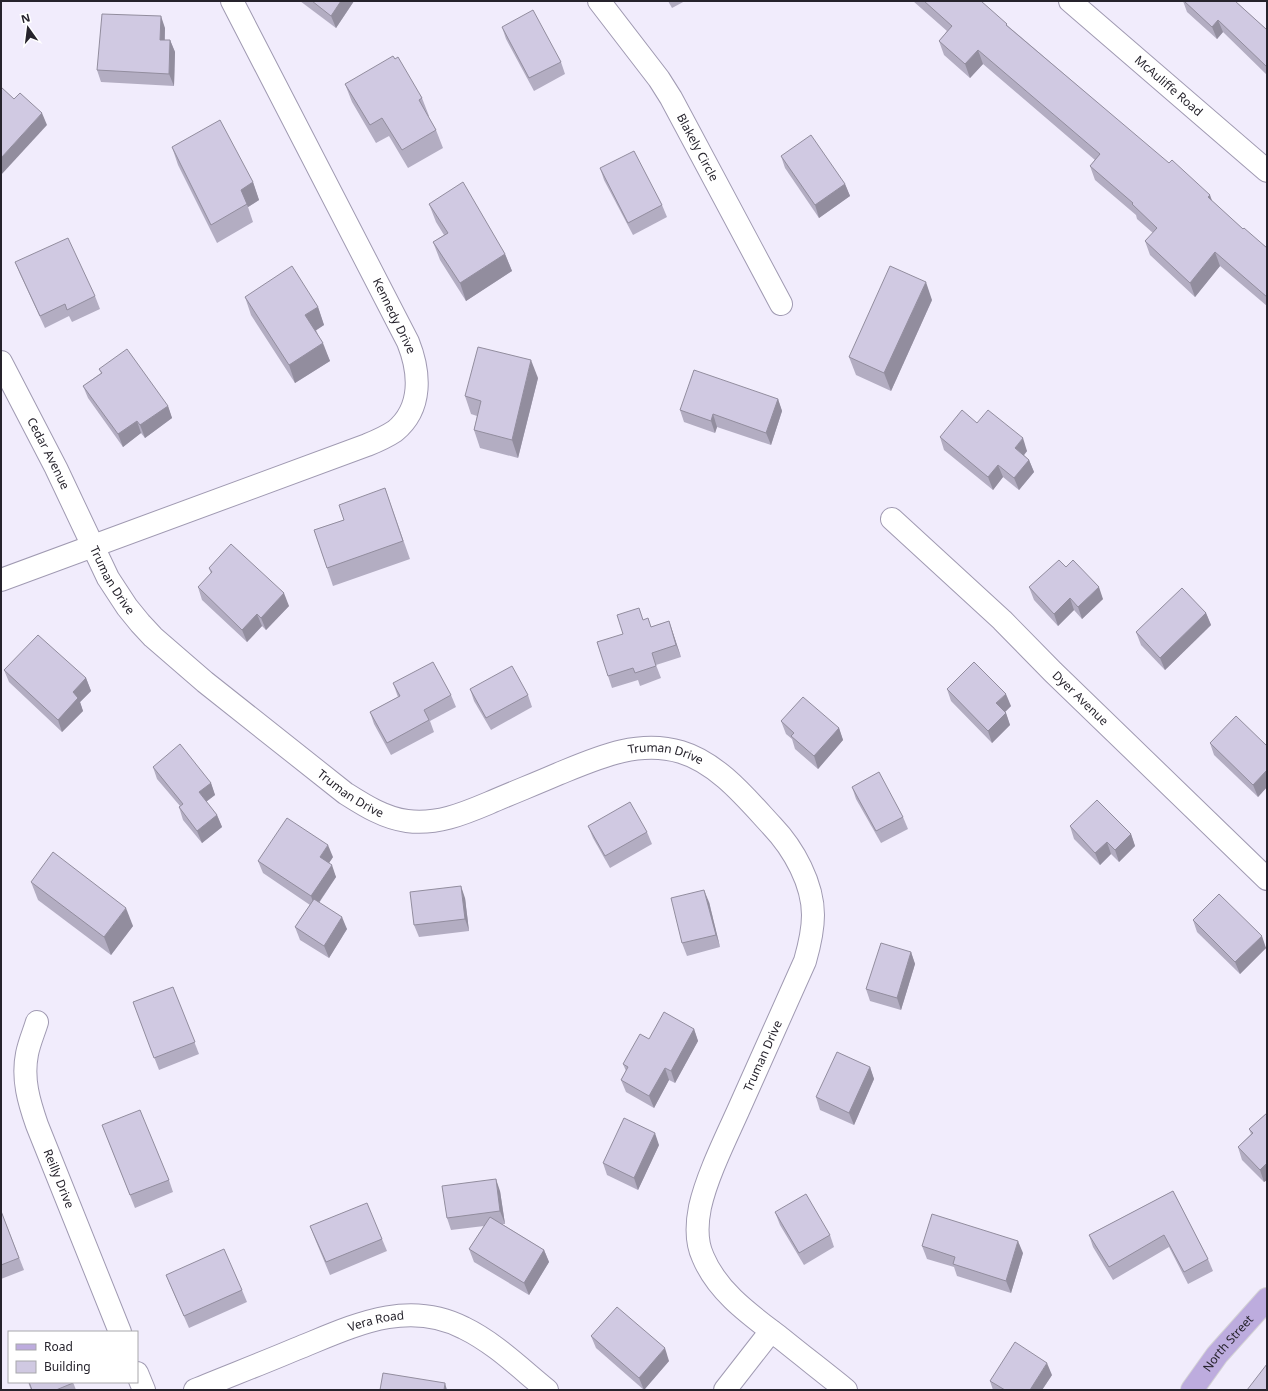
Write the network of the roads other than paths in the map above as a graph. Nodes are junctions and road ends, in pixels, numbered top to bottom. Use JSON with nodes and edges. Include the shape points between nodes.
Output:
{"nodes":[{"id":1,"x":232,"y":1,"type":"edge"},
{"id":2,"x":599,"y":1,"type":"edge"},
{"id":3,"x":1070,"y":1,"type":"edge"},
{"id":4,"x":1267,"y":171,"type":"edge"},
{"id":5,"x":781,"y":304,"type":"dead end"},
{"id":6,"x":1,"y":362,"type":"edge"},
{"id":7,"x":892,"y":519,"type":"dead end"},
{"id":8,"x":92,"y":546,"type":"junction"},
{"id":9,"x":1,"y":580,"type":"edge"},
{"id":10,"x":1267,"y":879,"type":"edge"},
{"id":11,"x":38,"y":1022,"type":"dead end"},
{"id":12,"x":1267,"y":1299,"type":"edge"},
{"id":13,"x":120,"y":1331,"type":"edge"},
{"id":14,"x":771,"y":1331,"type":"junction"},
{"id":15,"x":138,"y":1375,"type":"edge"},
{"id":16,"x":144,"y":1390,"type":"edge"},
{"id":17,"x":195,"y":1390,"type":"edge"},
{"id":18,"x":547,"y":1390,"type":"edge"},
{"id":19,"x":725,"y":1390,"type":"edge"},
{"id":20,"x":846,"y":1390,"type":"edge"},
{"id":21,"x":1192,"y":1390,"type":"edge"}],
"edges":[{"from":1,"to":8,"type":"street","name":"Kennedy Drive","via":[[408,342],[417,374],[413,406],[406,419],[395,430],[378,441]]},
{"from":2,"to":5,"type":"street","name":"Blakely Circle","via":[[671,98]]},
{"from":3,"to":4,"type":"street","name":"McAuliffe Road"},
{"from":6,"to":8,"type":"street","name":"Cedar Avenue"},
{"from":7,"to":10,"type":"street","name":"Dyer Avenue","via":[[1002,620]]},
{"from":8,"to":9,"type":"street","name":"Truman Drive"},
{"from":8,"to":14,"type":"street","name":"Truman Drive","via":[[116,593],[153,637],[204,682],[345,793],[376,812],[407,821],[440,820],[472,810],[605,755],[636,747],[652,747],[682,752],[720,773],[775,829],[794,855],[808,885],[813,915],[809,946],[805,961],[704,1192],[698,1224],[702,1256],[719,1284]]},
{"from":11,"to":13,"type":"street","name":"Reilly Drive","via":[[27,1054],[26,1089],[37,1125]]},
{"from":12,"to":21,"type":"main road","name":"North Street","via":[[1217,1355]]},
{"from":14,"to":19,"type":"street"},
{"from":14,"to":20,"type":"street","name":"Truman Drive"},
{"from":15,"to":16,"type":"street"},
{"from":17,"to":18,"type":"street","name":"Vera Road","via":[[358,1324],[392,1316],[411,1315],[430,1317],[464,1328],[491,1345]]}]}
